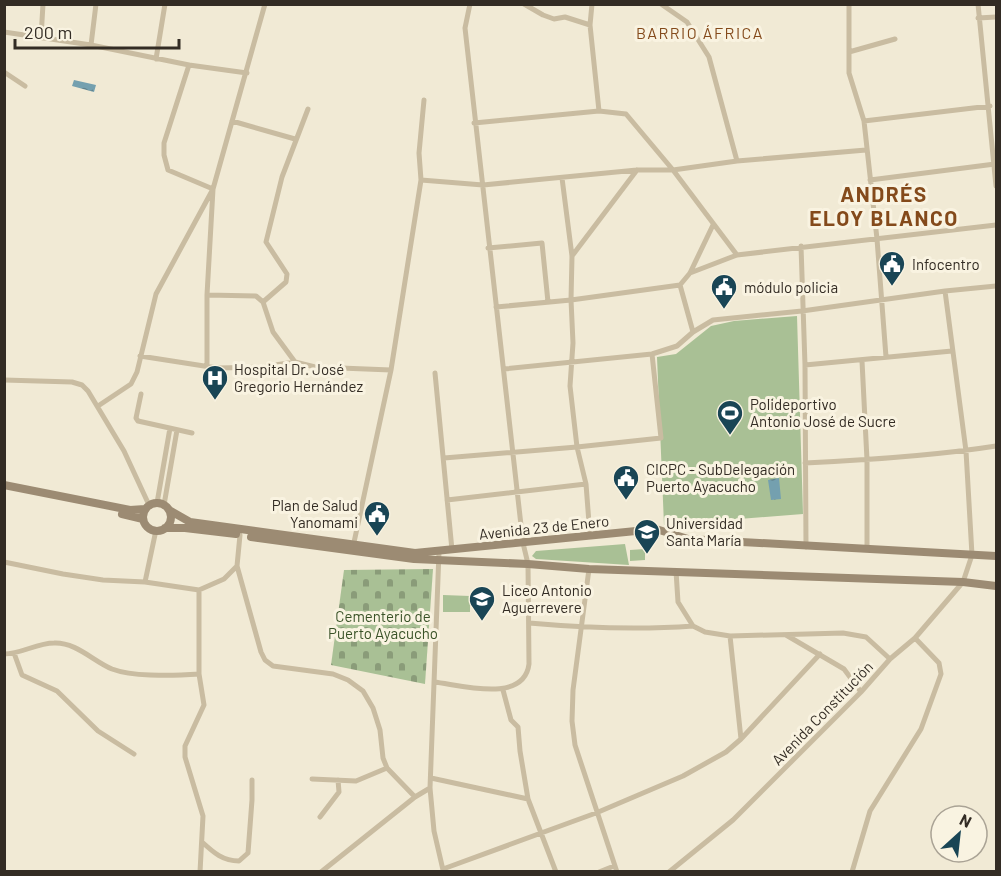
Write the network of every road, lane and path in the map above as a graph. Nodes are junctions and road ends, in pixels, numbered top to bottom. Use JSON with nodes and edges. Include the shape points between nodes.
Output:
{"nodes":[{"id":1,"x":43,"y":4,"type":"edge"},
{"id":2,"x":96,"y":4,"type":"edge"},
{"id":3,"x":165,"y":4,"type":"edge"},
{"id":4,"x":265,"y":4,"type":"edge"},
{"id":5,"x":470,"y":4,"type":"edge"},
{"id":6,"x":524,"y":4,"type":"edge"},
{"id":7,"x":592,"y":4,"type":"edge"},
{"id":8,"x":661,"y":4,"type":"edge"},
{"id":9,"x":849,"y":4,"type":"edge"},
{"id":10,"x":978,"y":4,"type":"edge"},
{"id":11,"x":996,"y":17,"type":"edge"},
{"id":12,"x":978,"y":18,"type":"junction"},
{"id":13,"x":590,"y":25,"type":"junction"},
{"id":14,"x":4,"y":32,"type":"edge"},
{"id":15,"x":41,"y":38,"type":"junction"},
{"id":16,"x":895,"y":39,"type":"dead end"},
{"id":17,"x":91,"y":45,"type":"junction"},
{"id":18,"x":849,"y":52,"type":"junction"},
{"id":19,"x":156,"y":59,"type":"junction"},
{"id":20,"x":189,"y":65,"type":"junction"},
{"id":21,"x":4,"y":72,"type":"edge"},
{"id":22,"x":247,"y":73,"type":"junction"},
{"id":23,"x":25,"y":86,"type":"dead end"},
{"id":24,"x":424,"y":100,"type":"dead end"},
{"id":25,"x":990,"y":106,"type":"junction"},
{"id":26,"x":308,"y":109,"type":"dead end"},
{"id":27,"x":599,"y":111,"type":"junction"},
{"id":28,"x":232,"y":121,"type":"junction"},
{"id":29,"x":864,"y":121,"type":"junction"},
{"id":30,"x":474,"y":123,"type":"junction"},
{"id":31,"x":295,"y":139,"type":"junction"},
{"id":32,"x":866,"y":150,"type":"junction"},
{"id":33,"x":737,"y":161,"type":"junction"},
{"id":34,"x":995,"y":164,"type":"junction"},
{"id":35,"x":637,"y":170,"type":"junction"},
{"id":36,"x":673,"y":170,"type":"junction"},
{"id":37,"x":562,"y":178,"type":"junction"},
{"id":38,"x":421,"y":180,"type":"junction"},
{"id":39,"x":870,"y":180,"type":"junction"},
{"id":40,"x":483,"y":185,"type":"junction"},
{"id":41,"x":996,"y":186,"type":"edge"},
{"id":42,"x":213,"y":189,"type":"junction"},
{"id":43,"x":713,"y":225,"type":"junction"},
{"id":44,"x":996,"y":225,"type":"edge"},
{"id":45,"x":877,"y":239,"type":"junction"},
{"id":46,"x":801,"y":246,"type":"junction"},
{"id":47,"x":488,"y":248,"type":"junction"},
{"id":48,"x":737,"y":255,"type":"junction"},
{"id":49,"x":572,"y":256,"type":"junction"},
{"id":50,"x":690,"y":273,"type":"junction"},
{"id":51,"x":680,"y":285,"type":"junction"},
{"id":52,"x":996,"y":286,"type":"edge"},
{"id":53,"x":945,"y":291,"type":"junction"},
{"id":54,"x":207,"y":295,"type":"junction"},
{"id":55,"x":882,"y":299,"type":"junction"},
{"id":56,"x":570,"y":300,"type":"junction"},
{"id":57,"x":263,"y":302,"type":"junction"},
{"id":58,"x":548,"y":302,"type":"junction"},
{"id":59,"x":496,"y":307,"type":"junction"},
{"id":60,"x":802,"y":311,"type":"junction"},
{"id":61,"x":693,"y":332,"type":"junction"},
{"id":62,"x":952,"y":351,"type":"junction"},
{"id":63,"x":652,"y":354,"type":"junction"},
{"id":64,"x":140,"y":356,"type":"junction"},
{"id":65,"x":886,"y":357,"type":"junction"},
{"id":66,"x":862,"y":361,"type":"junction"},
{"id":67,"x":295,"y":362,"type":"junction"},
{"id":68,"x":572,"y":363,"type":"junction"},
{"id":69,"x":805,"y":365,"type":"junction"},
{"id":70,"x":207,"y":367,"type":"junction"},
{"id":71,"x":504,"y":369,"type":"junction"},
{"id":72,"x":391,"y":370,"type":"junction"},
{"id":73,"x":435,"y":373,"type":"dead end"},
{"id":74,"x":4,"y":380,"type":"edge"},
{"id":75,"x":141,"y":394,"type":"dead end"},
{"id":76,"x":98,"y":406,"type":"junction"},
{"id":77,"x":174,"y":429,"type":"junction"},
{"id":78,"x":192,"y":433,"type":"dead end"},
{"id":79,"x":996,"y":446,"type":"edge"},
{"id":80,"x":577,"y":447,"type":"junction"},
{"id":81,"x":966,"y":451,"type":"junction"},
{"id":82,"x":513,"y":452,"type":"junction"},
{"id":83,"x":444,"y":458,"type":"junction"},
{"id":84,"x":867,"y":460,"type":"junction"},
{"id":85,"x":805,"y":463,"type":"junction"},
{"id":86,"x":586,"y":484,"type":"junction"},
{"id":87,"x":4,"y":487,"type":"edge"},
{"id":88,"x":519,"y":493,"type":"junction"},
{"id":89,"x":447,"y":500,"type":"junction"},
{"id":90,"x":157,"y":507,"type":"junction"},
{"id":91,"x":143,"y":519,"type":"junction"},
{"id":92,"x":160,"y":529,"type":"junction"},
{"id":93,"x":240,"y":535,"type":"junction"},
{"id":94,"x":590,"y":536,"type":"junction"},
{"id":95,"x":523,"y":543,"type":"junction"},
{"id":96,"x":806,"y":547,"type":"junction"},
{"id":97,"x":352,"y":549,"type":"junction"},
{"id":98,"x":867,"y":549,"type":"junction"},
{"id":99,"x":452,"y":550,"type":"junction"},
{"id":100,"x":972,"y":555,"type":"junction"},
{"id":101,"x":439,"y":556,"type":"junction"},
{"id":102,"x":996,"y":556,"type":"edge"},
{"id":103,"x":4,"y":562,"type":"edge"},
{"id":104,"x":528,"y":564,"type":"junction"},
{"id":105,"x":237,"y":566,"type":"junction"},
{"id":106,"x":589,"y":569,"type":"junction"},
{"id":107,"x":676,"y":571,"type":"junction"},
{"id":108,"x":145,"y":582,"type":"junction"},
{"id":109,"x":963,"y":582,"type":"junction"},
{"id":110,"x":996,"y":586,"type":"edge"},
{"id":111,"x":199,"y":590,"type":"junction"},
{"id":112,"x":529,"y":623,"type":"junction"},
{"id":113,"x":693,"y":626,"type":"junction"},
{"id":114,"x":581,"y":628,"type":"junction"},
{"id":115,"x":784,"y":634,"type":"junction"},
{"id":116,"x":730,"y":636,"type":"junction"},
{"id":117,"x":915,"y":638,"type":"junction"},
{"id":118,"x":14,"y":653,"type":"junction"},
{"id":119,"x":4,"y":654,"type":"edge"},
{"id":120,"x":820,"y":654,"type":"junction"},
{"id":121,"x":890,"y":659,"type":"junction"},
{"id":122,"x":199,"y":674,"type":"junction"},
{"id":123,"x":434,"y":682,"type":"junction"},
{"id":124,"x":503,"y":690,"type":"junction"},
{"id":125,"x":861,"y":692,"type":"junction"},
{"id":126,"x":741,"y":739,"type":"junction"},
{"id":127,"x":134,"y":754,"type":"dead end"},
{"id":128,"x":387,"y":768,"type":"junction"},
{"id":129,"x":431,"y":778,"type":"junction"},
{"id":130,"x":312,"y":779,"type":"dead end"},
{"id":131,"x":252,"y":780,"type":"dead end"},
{"id":132,"x":338,"y":780,"type":"junction"},
{"id":133,"x":430,"y":788,"type":"junction"},
{"id":134,"x":415,"y":797,"type":"junction"},
{"id":135,"x":528,"y":799,"type":"junction"},
{"id":136,"x":596,"y":813,"type":"junction"},
{"id":137,"x":320,"y":817,"type":"dead end"},
{"id":138,"x":542,"y":833,"type":"junction"},
{"id":139,"x":202,"y":842,"type":"junction"},
{"id":140,"x":616,"y":868,"type":"edge"},
{"id":141,"x":443,"y":870,"type":"edge"},
{"id":142,"x":201,"y":872,"type":"edge"},
{"id":143,"x":321,"y":872,"type":"edge"},
{"id":144,"x":556,"y":872,"type":"edge"},
{"id":145,"x":599,"y":872,"type":"edge"},
{"id":146,"x":669,"y":872,"type":"edge"},
{"id":147,"x":852,"y":872,"type":"edge"}],
"edges":[{"from":1,"to":15,"type":"street"},
{"from":2,"to":17,"type":"street"},
{"from":3,"to":19,"type":"street"},
{"from":4,"to":22,"type":"street"},
{"from":5,"to":30,"type":"street","via":[[465,28]]},
{"from":6,"to":13,"type":"street","via":[[554,19],[565,17]]},
{"from":7,"to":13,"type":"street"},
{"from":8,"to":33,"type":"street","via":[[687,22],[709,57]]},
{"from":9,"to":18,"type":"street"},
{"from":10,"to":12,"type":"street"},
{"from":11,"to":12,"type":"street"},
{"from":12,"to":25,"type":"street"},
{"from":13,"to":27,"type":"street"},
{"from":14,"to":15,"type":"street"},
{"from":15,"to":17,"type":"street"},
{"from":16,"to":18,"type":"street"},
{"from":17,"to":19,"type":"street"},
{"from":18,"to":29,"type":"street","via":[[849,73]]},
{"from":19,"to":20,"type":"street"},
{"from":20,"to":22,"type":"street"},
{"from":20,"to":42,"type":"street","via":[[164,143],[166,165],[168,170]]},
{"from":21,"to":23,"type":"street"},
{"from":22,"to":28,"type":"street"},
{"from":24,"to":38,"type":"street","via":[[419,153]]},
{"from":25,"to":29,"type":"street"},
{"from":25,"to":34,"type":"street"},
{"from":26,"to":31,"type":"street"},
{"from":27,"to":30,"type":"street"},
{"from":27,"to":36,"type":"street","via":[[626,114]]},
{"from":28,"to":31,"type":"street"},
{"from":28,"to":42,"type":"street"},
{"from":29,"to":32,"type":"street"},
{"from":30,"to":40,"type":"street"},
{"from":31,"to":57,"type":"street","via":[[266,242],[287,274],[286,282]]},
{"from":32,"to":33,"type":"street"},
{"from":32,"to":39,"type":"street"},
{"from":33,"to":36,"type":"street"},
{"from":34,"to":39,"type":"street"},
{"from":34,"to":41,"type":"street"},
{"from":35,"to":36,"type":"street"},
{"from":35,"to":37,"type":"street"},
{"from":35,"to":49,"type":"street"},
{"from":36,"to":43,"type":"street"},
{"from":37,"to":40,"type":"street"},
{"from":37,"to":49,"type":"street"},
{"from":38,"to":40,"type":"street"},
{"from":38,"to":72,"type":"street"},
{"from":39,"to":45,"type":"street"},
{"from":40,"to":47,"type":"street"},
{"from":42,"to":54,"type":"street"},
{"from":42,"to":64,"type":"street","via":[[156,294]]},
{"from":43,"to":48,"type":"street"},
{"from":43,"to":50,"type":"street"},
{"from":44,"to":45,"type":"street"},
{"from":45,"to":46,"type":"street"},
{"from":45,"to":55,"type":"street"},
{"from":46,"to":48,"type":"street"},
{"from":46,"to":60,"type":"street"},
{"from":47,"to":58,"type":"street","via":[[542,243]]},
{"from":47,"to":59,"type":"street"},
{"from":48,"to":50,"type":"street"},
{"from":49,"to":56,"type":"street"},
{"from":50,"to":51,"type":"street"},
{"from":51,"to":56,"type":"street"},
{"from":51,"to":61,"type":"street"},
{"from":52,"to":53,"type":"street"},
{"from":53,"to":55,"type":"street"},
{"from":53,"to":62,"type":"street"},
{"from":54,"to":57,"type":"street","via":[[255,296]]},
{"from":54,"to":70,"type":"street"},
{"from":55,"to":60,"type":"street"},
{"from":55,"to":65,"type":"street"},
{"from":56,"to":58,"type":"street"},
{"from":56,"to":68,"type":"street"},
{"from":57,"to":67,"type":"street","via":[[273,332]]},
{"from":58,"to":59,"type":"street"},
{"from":59,"to":71,"type":"street"},
{"from":60,"to":61,"type":"street","via":[[713,320]]},
{"from":60,"to":69,"type":"street"},
{"from":61,"to":63,"type":"street","via":[[677,346]]},
{"from":62,"to":65,"type":"street"},
{"from":62,"to":81,"type":"street"},
{"from":63,"to":68,"type":"street"},
{"from":63,"to":80,"type":"street","via":[[662,438]]},
{"from":64,"to":70,"type":"street"},
{"from":64,"to":76,"type":"street","via":[[131,384]]},
{"from":65,"to":66,"type":"street"},
{"from":66,"to":69,"type":"street"},
{"from":66,"to":84,"type":"street"},
{"from":67,"to":70,"type":"street","via":[[262,367]]},
{"from":67,"to":72,"type":"street","via":[[315,367]]},
{"from":68,"to":71,"type":"street"},
{"from":68,"to":80,"type":"street","via":[[570,386]]},
{"from":69,"to":85,"type":"street"},
{"from":71,"to":82,"type":"street"},
{"from":72,"to":97,"type":"street"},
{"from":73,"to":83,"type":"street"},
{"from":74,"to":76,"type":"street","via":[[72,381],[82,386]]},
{"from":75,"to":77,"type":"street","via":[[138,421]]},
{"from":76,"to":90,"type":"street"},
{"from":77,"to":78,"type":"street"},
{"from":77,"to":90,"type":"street"},
{"from":79,"to":81,"type":"street"},
{"from":80,"to":82,"type":"street"},
{"from":80,"to":86,"type":"street"},
{"from":81,"to":84,"type":"street"},
{"from":81,"to":100,"type":"street"},
{"from":82,"to":83,"type":"street"},
{"from":82,"to":88,"type":"street"},
{"from":83,"to":89,"type":"street"},
{"from":84,"to":85,"type":"street"},
{"from":84,"to":98,"type":"street"},
{"from":85,"to":96,"type":"street"},
{"from":86,"to":88,"type":"street"},
{"from":86,"to":94,"type":"street"},
{"from":87,"to":90,"type":"main road","name":"Avenida 23 de Enero","via":[[130,510]]},
{"from":87,"to":91,"type":"main road","name":"Avenida 23 de Enero"},
{"from":88,"to":89,"type":"street"},
{"from":88,"to":95,"type":"street"},
{"from":89,"to":99,"type":"street"},
{"from":90,"to":91,"type":"main road"},
{"from":90,"to":92,"type":"main road","via":[[170,518]]},
{"from":90,"to":97,"type":"main road","name":"Avenida 23 de Enero","via":[[189,522]]},
{"from":91,"to":92,"type":"main road","name":"Avenida 23 de Enero","via":[[148,527]]},
{"from":92,"to":93,"type":"main road","name":"Avenida 23 de Enero"},
{"from":92,"to":108,"type":"street"},
{"from":93,"to":97,"type":"main road","name":"Avenida 23 de Enero"},
{"from":93,"to":105,"type":"street"},
{"from":94,"to":95,"type":"main road","name":"Avenida 23 de Enero"},
{"from":94,"to":96,"type":"main road","name":"Avenida 23 de Enero","via":[[656,530],[688,539]]},
{"from":95,"to":99,"type":"main road","name":"Avenida 23 de Enero"},
{"from":95,"to":104,"type":"street"},
{"from":96,"to":98,"type":"main road","name":"Avenida 23 de Enero"},
{"from":97,"to":101,"type":"main road","name":"Avenida 23 de Enero"},
{"from":98,"to":100,"type":"main road","name":"Avenida 23 de Enero"},
{"from":99,"to":101,"type":"main road","name":"Avenida 23 de Enero"},
{"from":100,"to":102,"type":"main road","name":"Avenida 23 de Enero"},
{"from":100,"to":109,"type":"street","name":"Avenida Constitución"},
{"from":101,"to":104,"type":"main road","name":"Avenida 23 de Enero"},
{"from":101,"to":123,"type":"street"},
{"from":103,"to":108,"type":"street","via":[[103,580]]},
{"from":104,"to":106,"type":"main road","name":"Avenida 23 de Enero"},
{"from":104,"to":112,"type":"street"},
{"from":105,"to":111,"type":"street","via":[[224,579]]},
{"from":105,"to":128,"type":"street","via":[[264,660],[273,666],[333,675],[363,691],[380,730]]},
{"from":106,"to":107,"type":"main road","name":"Avenida 23 de Enero"},
{"from":106,"to":114,"type":"street"},
{"from":107,"to":109,"type":"main road","name":"Avenida 23 de Enero"},
{"from":107,"to":113,"type":"street","via":[[678,602]]},
{"from":108,"to":111,"type":"street"},
{"from":109,"to":110,"type":"main road","name":"Avenida 23 de Enero"},
{"from":109,"to":117,"type":"street","name":"Avenida Constitución"},
{"from":111,"to":122,"type":"street"},
{"from":112,"to":114,"type":"street"},
{"from":112,"to":124,"type":"street","via":[[528,672],[521,682]]},
{"from":113,"to":114,"type":"street","via":[[644,630]]},
{"from":113,"to":116,"type":"street"},
{"from":114,"to":136,"type":"street","via":[[571,710],[575,745]]},
{"from":115,"to":116,"type":"street"},
{"from":115,"to":120,"type":"street"},
{"from":115,"to":121,"type":"street","via":[[843,633],[866,637]]},
{"from":116,"to":126,"type":"street"},
{"from":117,"to":121,"type":"street","name":"Avenida Constitución"},
{"from":117,"to":147,"type":"street","via":[[939,663],[941,674],[921,729],[870,811]]},
{"from":118,"to":119,"type":"street"},
{"from":118,"to":122,"type":"street","via":[[55,642],[79,649],[112,669]]},
{"from":118,"to":127,"type":"street","via":[[22,675],[57,691],[98,731]]},
{"from":120,"to":125,"type":"street","via":[[844,669]]},
{"from":120,"to":126,"type":"street"},
{"from":121,"to":125,"type":"street","name":"Avenida Constitución"},
{"from":122,"to":139,"type":"street","via":[[204,705],[185,746],[185,757],[203,816]]},
{"from":123,"to":124,"type":"street"},
{"from":123,"to":129,"type":"street"},
{"from":124,"to":135,"type":"street","via":[[511,720],[518,727]]},
{"from":125,"to":146,"type":"street","name":"Avenida Constitución","via":[[733,820]]},
{"from":126,"to":136,"type":"street","via":[[683,776]]},
{"from":128,"to":132,"type":"street","via":[[356,781]]},
{"from":128,"to":134,"type":"street"},
{"from":129,"to":133,"type":"street"},
{"from":129,"to":135,"type":"street"},
{"from":130,"to":132,"type":"street"},
{"from":131,"to":139,"type":"street","via":[[248,853],[239,861],[228,861]]},
{"from":132,"to":137,"type":"street","via":[[339,792]]},
{"from":133,"to":134,"type":"street"},
{"from":133,"to":141,"type":"street"},
{"from":134,"to":143,"type":"street"},
{"from":135,"to":138,"type":"street"},
{"from":136,"to":138,"type":"street"},
{"from":136,"to":140,"type":"street"},
{"from":138,"to":141,"type":"street"},
{"from":138,"to":144,"type":"street"},
{"from":139,"to":142,"type":"street"},
{"from":140,"to":145,"type":"street"}]}
